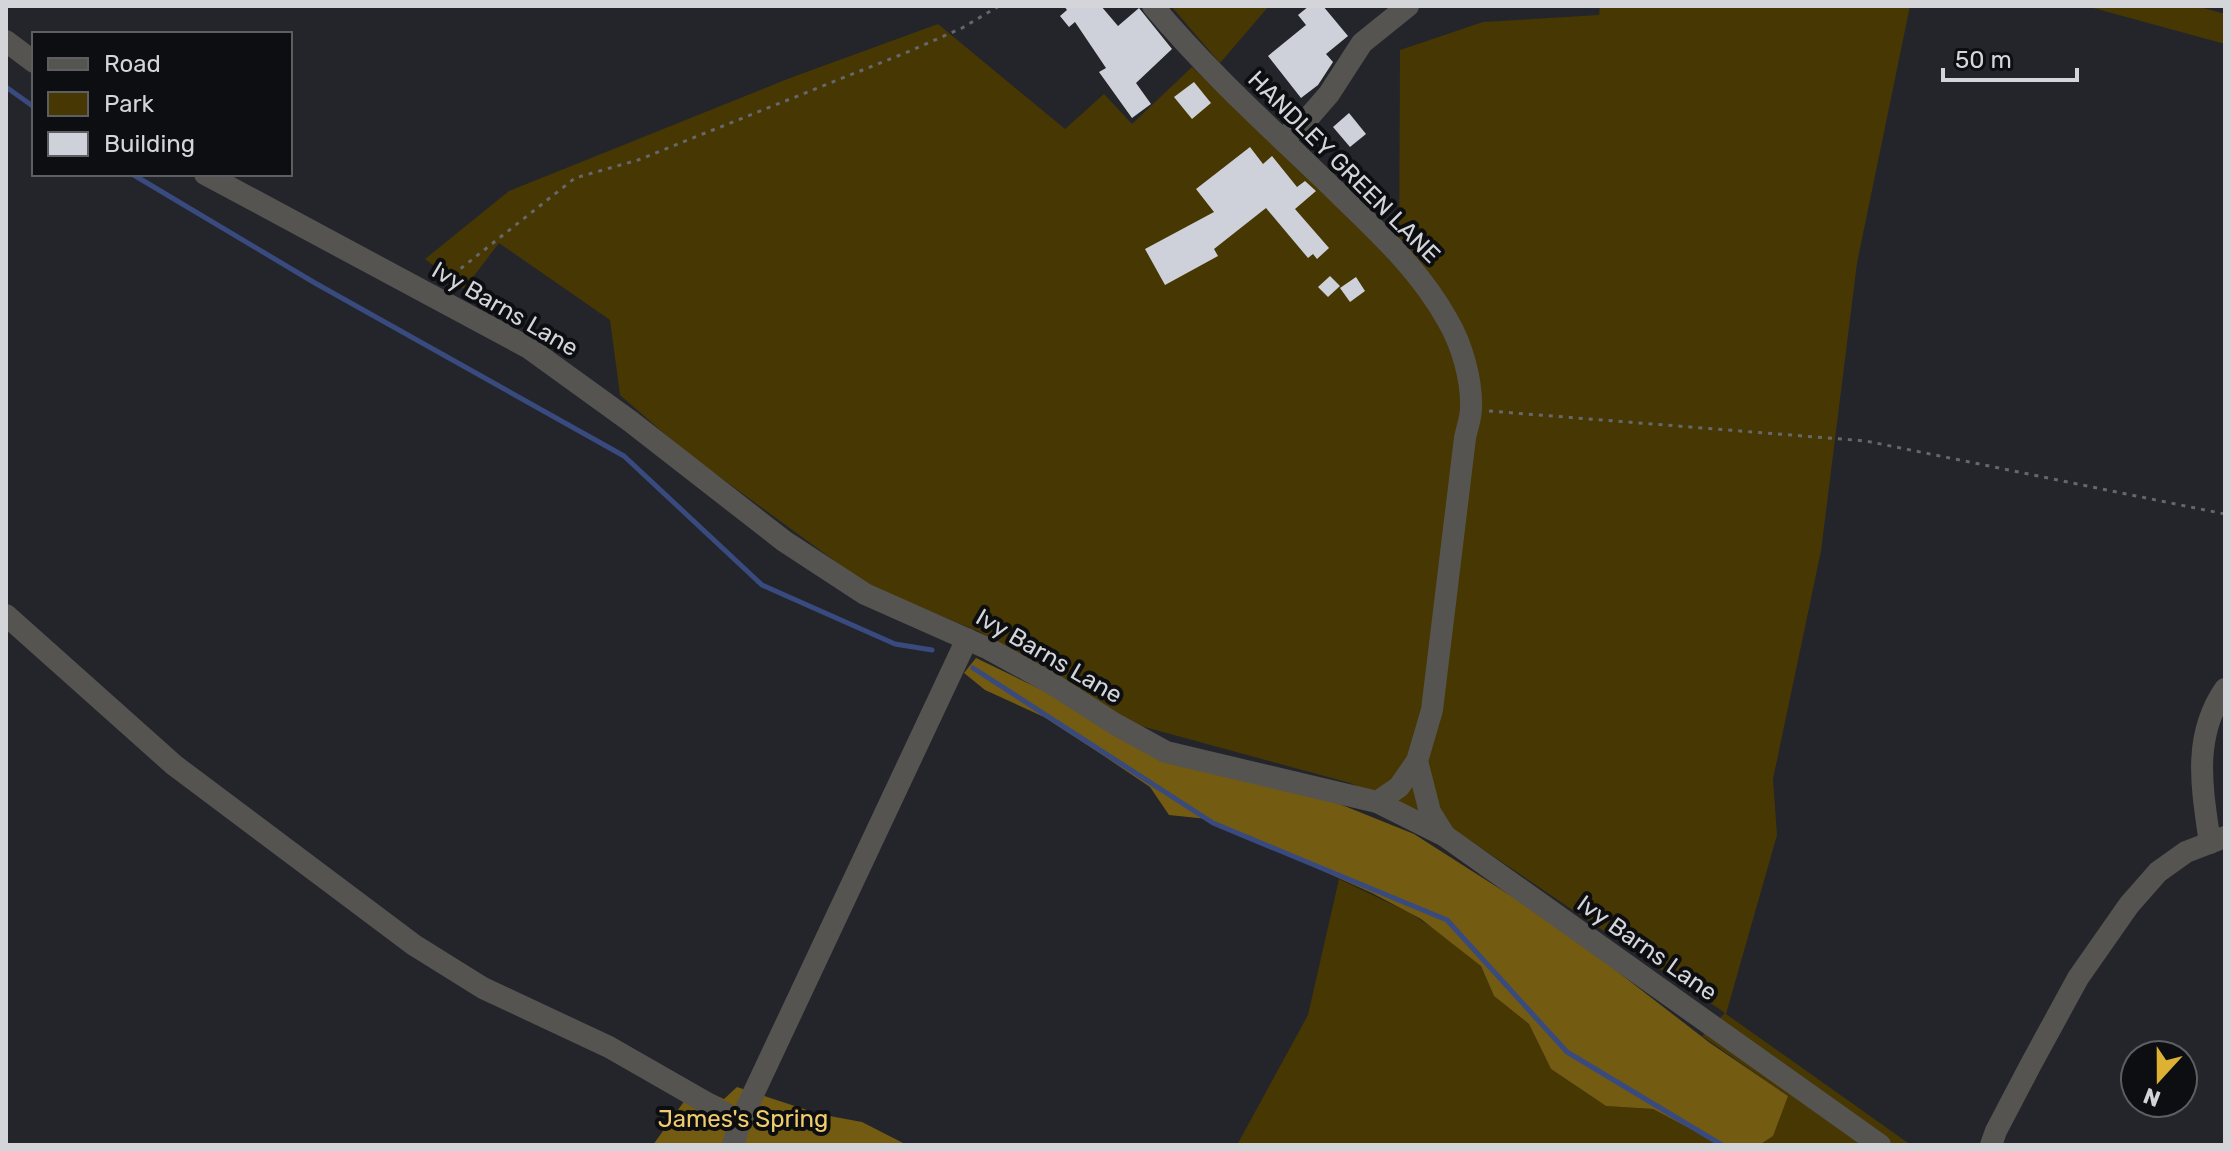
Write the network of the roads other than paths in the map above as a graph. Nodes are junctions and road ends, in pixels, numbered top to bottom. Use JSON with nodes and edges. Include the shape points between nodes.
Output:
{"nodes":[{"id":1,"x":1153,"y":6,"type":"edge"},
{"id":2,"x":1408,"y":6,"type":"edge"},
{"id":3,"x":6,"y":41,"type":"edge"},
{"id":4,"x":32,"y":60,"type":"edge"},
{"id":5,"x":1283,"y":139,"type":"junction"},
{"id":6,"x":209,"y":176,"type":"edge"},
{"id":7,"x":6,"y":615,"type":"edge"},
{"id":8,"x":967,"y":639,"type":"junction"},
{"id":9,"x":2225,"y":689,"type":"edge"},
{"id":10,"x":1417,"y":761,"type":"junction"},
{"id":11,"x":1377,"y":802,"type":"junction"},
{"id":12,"x":1445,"y":836,"type":"junction"},
{"id":13,"x":2218,"y":840,"type":"edge"},
{"id":14,"x":740,"y":1122,"type":"junction"},
{"id":15,"x":733,"y":1145,"type":"edge"},
{"id":16,"x":1880,"y":1145,"type":"edge"},
{"id":17,"x":1991,"y":1145,"type":"edge"}],
"edges":[{"from":1,"to":5,"type":"street","name":"HANDLEY GREEN LANE","via":[[1187,47]]},
{"from":2,"to":5,"type":"street","via":[[1362,43],[1329,94]]},
{"from":3,"to":4,"type":"street"},
{"from":5,"to":10,"type":"street","name":"HANDLEY GREEN LANE","via":[[1394,248],[1450,323],[1463,355],[1472,410],[1432,710]]},
{"from":6,"to":8,"type":"street","name":"Ivy Barns Lane","via":[[529,348],[784,541],[865,594]]},
{"from":7,"to":14,"type":"street","via":[[174,765],[414,945],[483,988],[609,1047]]},
{"from":8,"to":11,"type":"street","name":"Ivy Barns Lane","via":[[1166,752]]},
{"from":8,"to":14,"type":"street"},
{"from":9,"to":13,"type":"street","via":[[2204,732],[2202,770]]},
{"from":10,"to":11,"type":"street","name":"HANDLEY GREEN LANE","via":[[1399,787]]},
{"from":10,"to":12,"type":"street","via":[[1430,812]]},
{"from":11,"to":12,"type":"street","name":"Ivy Barns Lane"},
{"from":12,"to":16,"type":"street","name":"Ivy Barns Lane"},
{"from":13,"to":17,"type":"street","via":[[2186,852],[2158,872],[2129,905],[2078,978]]},
{"from":14,"to":15,"type":"street"}]}
